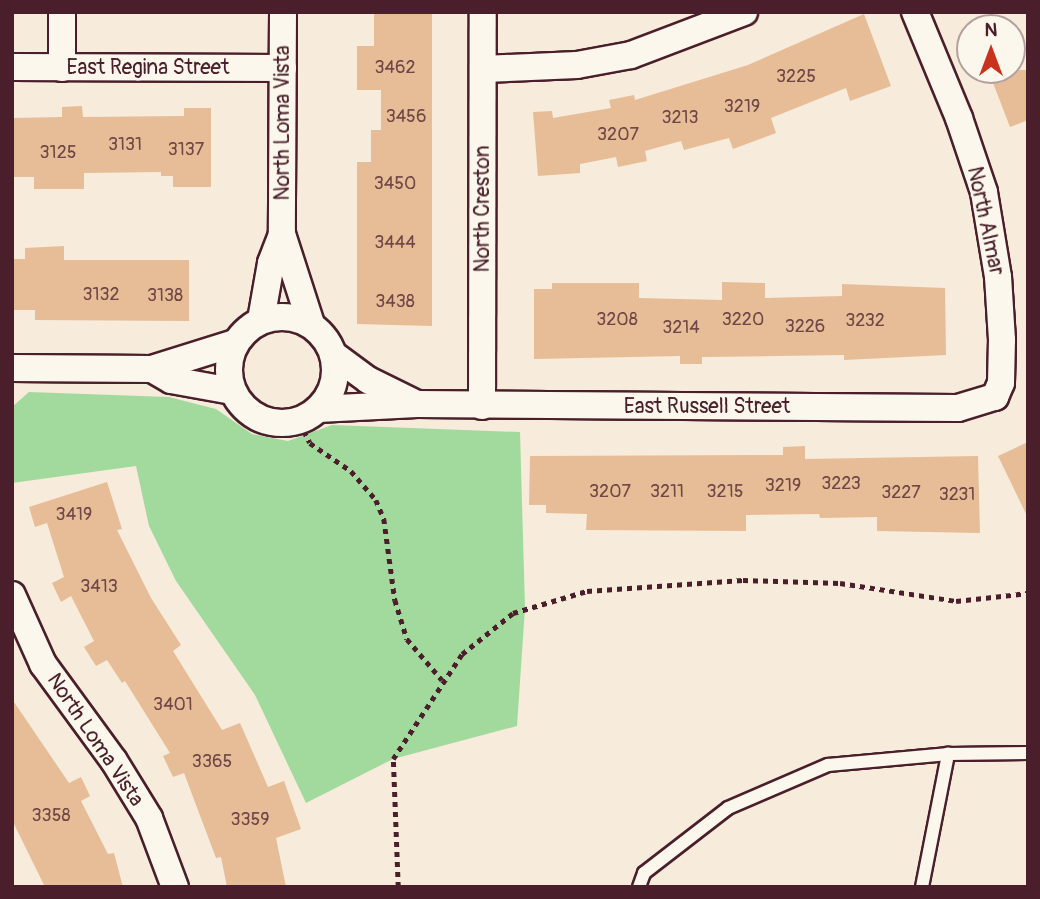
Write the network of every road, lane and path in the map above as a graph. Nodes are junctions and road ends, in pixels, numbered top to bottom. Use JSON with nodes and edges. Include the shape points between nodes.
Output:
{"nodes":[{"id":1,"x":62,"y":12,"type":"edge"},
{"id":2,"x":283,"y":12,"type":"edge"},
{"id":3,"x":483,"y":12,"type":"edge"},
{"id":4,"x":744,"y":12,"type":"edge"},
{"id":5,"x":915,"y":12,"type":"edge"},
{"id":6,"x":12,"y":67,"type":"edge"},
{"id":7,"x":62,"y":68,"type":"junction"},
{"id":8,"x":283,"y":68,"type":"junction"},
{"id":9,"x":483,"y":69,"type":"junction"},
{"id":10,"x":282,"y":234,"type":"junction"},
{"id":11,"x":261,"y":320,"type":"junction"},
{"id":12,"x":311,"y":324,"type":"junction"},
{"id":13,"x":235,"y":343,"type":"junction"},
{"id":14,"x":334,"y":355,"type":"junction"},
{"id":15,"x":12,"y":368,"type":"edge"},
{"id":16,"x":152,"y":369,"type":"junction"},
{"id":17,"x":232,"y":391,"type":"junction"},
{"id":18,"x":995,"y":397,"type":"joint"},
{"id":19,"x":417,"y":404,"type":"junction"},
{"id":20,"x":482,"y":406,"type":"junction"},
{"id":21,"x":309,"y":415,"type":"junction"},
{"id":22,"x":1028,"y":593,"type":"edge"},
{"id":23,"x":12,"y":595,"type":"edge"},
{"id":24,"x":442,"y":680,"type":"junction"},
{"id":25,"x":948,"y":754,"type":"junction"},
{"id":26,"x":1028,"y":754,"type":"edge"},
{"id":27,"x":175,"y":887,"type":"edge"},
{"id":28,"x":398,"y":887,"type":"edge"},
{"id":29,"x":639,"y":887,"type":"edge"},
{"id":30,"x":922,"y":887,"type":"edge"}],
"edges":[{"from":1,"to":7,"type":"street"},
{"from":2,"to":8,"type":"street","name":"North Loma Vista"},
{"from":3,"to":9,"type":"street","name":"North Creston"},
{"from":4,"to":9,"type":"street","via":[[631,55],[578,65]]},
{"from":5,"to":18,"type":"street","name":"North Almar","via":[[984,192],[1002,328],[1001,383]]},
{"from":6,"to":7,"type":"street","name":"East Regina Street"},
{"from":7,"to":8,"type":"street","name":"East Regina Street"},
{"from":8,"to":10,"type":"street","name":"North Loma Vista"},
{"from":9,"to":20,"type":"street","name":"North Creston"},
{"from":10,"to":11,"type":"street","name":"North Loma Vista","via":[[271,263]]},
{"from":10,"to":12,"type":"street","name":"North Loma Vista"},
{"from":11,"to":12,"type":"street","via":[[287,317]]},
{"from":11,"to":13,"type":"street"},
{"from":12,"to":14,"type":"street"},
{"from":13,"to":16,"type":"street"},
{"from":13,"to":17,"type":"street","via":[[228,375]]},
{"from":14,"to":19,"type":"street","name":"East Russell Street","via":[[368,380]]},
{"from":14,"to":21,"type":"street","via":[[333,385]]},
{"from":15,"to":16,"type":"street"},
{"from":16,"to":17,"type":"street","via":[[171,380]]},
{"from":17,"to":21,"type":"street","via":[[253,415],[284,423]]},
{"from":18,"to":20,"type":"street","name":"East Russell Street","via":[[958,408]]},
{"from":19,"to":20,"type":"street","name":"East Russell Street"},
{"from":19,"to":21,"type":"street","name":"East Russell Street"},
{"from":21,"to":24,"type":"path","via":[[310,443],[351,471],[376,500],[384,519],[395,600],[407,639]]},
{"from":22,"to":24,"type":"path","via":[[956,601],[840,583],[743,580],[587,591],[513,613],[477,639]]},
{"from":23,"to":27,"type":"street","name":"North Loma Vista","via":[[43,664],[149,818]]},
{"from":24,"to":28,"type":"path","via":[[393,759]]},
{"from":25,"to":26,"type":"lane"},
{"from":25,"to":29,"type":"lane","via":[[828,765],[728,808],[643,873]]},
{"from":25,"to":30,"type":"lane"}]}
